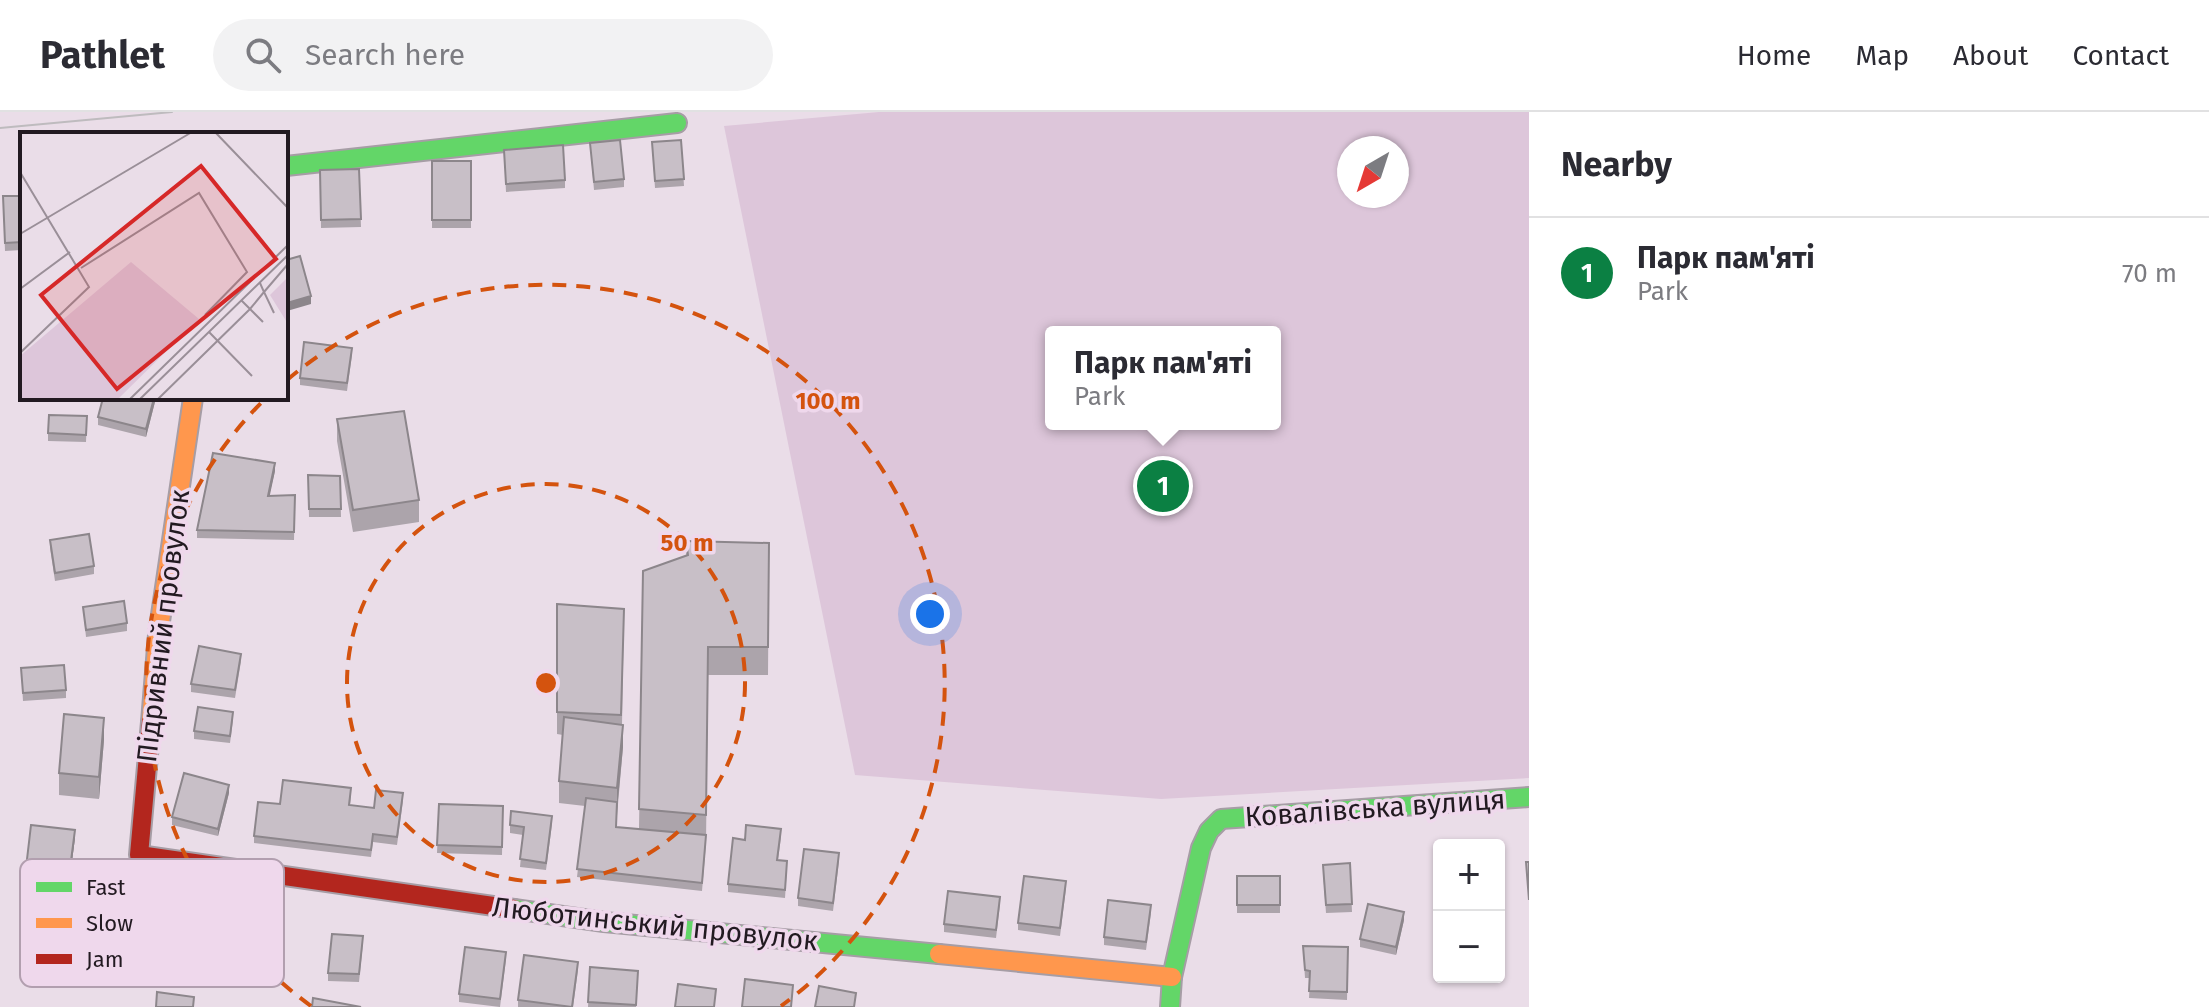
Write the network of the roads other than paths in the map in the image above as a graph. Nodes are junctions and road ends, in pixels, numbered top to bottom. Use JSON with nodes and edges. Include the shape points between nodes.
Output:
{"nodes":[{"id":1,"x":677,"y":123,"type":"dead end"},
{"id":2,"x":288,"y":166,"type":"edge"},
{"id":3,"x":193,"y":400,"type":"edge"},
{"id":4,"x":1529,"y":797,"type":"edge"},
{"id":5,"x":139,"y":855,"type":"joint"},
{"id":6,"x":167,"y":859,"type":"edge"},
{"id":7,"x":284,"y":876,"type":"edge"},
{"id":8,"x":1172,"y":977,"type":"junction"},
{"id":9,"x":1170,"y":1007,"type":"edge"}],
"edges":[{"from":1,"to":2,"type":"street"},
{"from":3,"to":5,"type":"street","name":"Підривний провулок","via":[[158,635]]},
{"from":4,"to":8,"type":"street","name":"Ковалівська вулиця","via":[[1221,819],[1201,848]]},
{"from":5,"to":6,"type":"street","name":"Люботинський провулок"},
{"from":7,"to":8,"type":"street","name":"Люботинський провулок","via":[[604,922]]},
{"from":8,"to":9,"type":"street"}]}
